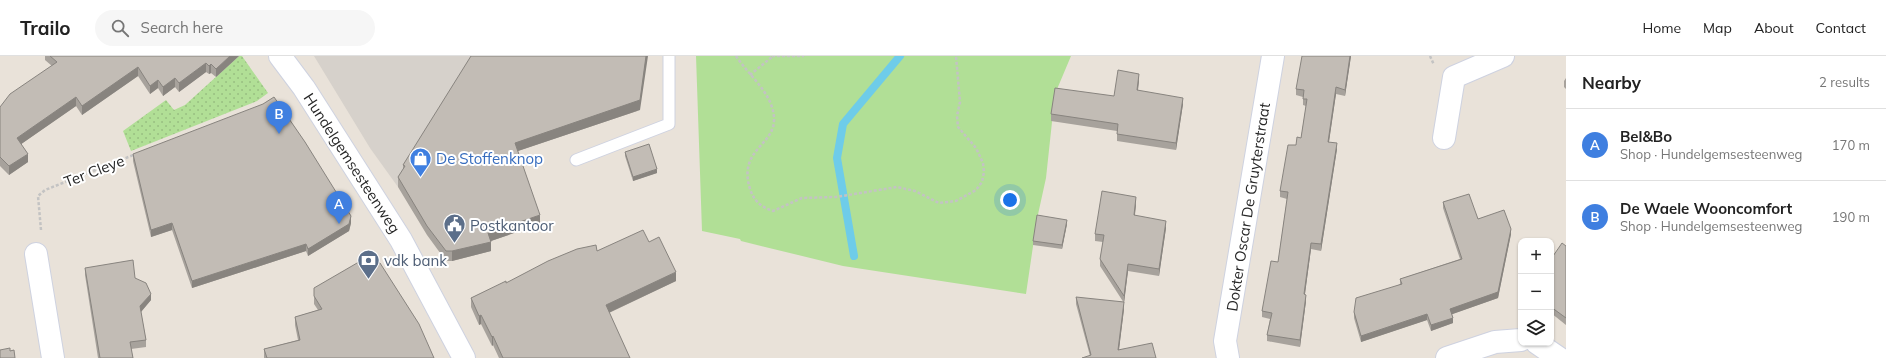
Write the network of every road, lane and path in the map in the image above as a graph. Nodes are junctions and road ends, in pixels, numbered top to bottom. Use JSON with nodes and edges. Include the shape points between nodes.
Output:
{"nodes":[{"id":1,"x":280,"y":56,"type":"edge"},
{"id":2,"x":669,"y":56,"type":"edge"},
{"id":3,"x":736,"y":56,"type":"edge"},
{"id":4,"x":773,"y":56,"type":"edge"},
{"id":5,"x":804,"y":56,"type":"edge"},
{"id":6,"x":956,"y":56,"type":"edge"},
{"id":7,"x":1273,"y":56,"type":"edge"},
{"id":8,"x":1503,"y":56,"type":"edge"},
{"id":9,"x":750,"y":75,"type":"junction"},
{"id":10,"x":1444,"y":138,"type":"dead end"},
{"id":11,"x":139,"y":153,"type":"edge"},
{"id":12,"x":576,"y":160,"type":"dead end"},
{"id":13,"x":36,"y":254,"type":"joint"},
{"id":14,"x":1518,"y":340,"type":"edge"},
{"id":15,"x":1541,"y":346,"type":"edge"},
{"id":16,"x":53,"y":358,"type":"edge"},
{"id":17,"x":464,"y":358,"type":"edge"},
{"id":18,"x":1228,"y":358,"type":"edge"},
{"id":19,"x":1447,"y":358,"type":"edge"},
{"id":20,"x":1559,"y":358,"type":"edge"}],
"edges":[{"from":1,"to":17,"type":"street","name":"Hundelgemsesteenweg","via":[[304,88],[401,240]]},
{"from":2,"to":12,"type":"lane","via":[[669,124]]},
{"from":3,"to":9,"type":"path"},
{"from":4,"to":5,"type":"path"},
{"from":4,"to":9,"type":"path"},
{"from":6,"to":9,"type":"path","via":[[960,102],[958,127],[976,148],[984,172],[982,182],[976,190],[947,203],[939,203],[896,187],[864,194],[802,198],[773,211],[757,203],[752,196],[748,178],[750,160],[771,131],[774,121],[767,97]]},
{"from":7,"to":18,"type":"street","name":"Dokter Oscar De Gruyterstraat","via":[[1225,341]]},
{"from":8,"to":10,"type":"street","via":[[1454,77]]},
{"from":11,"to":13,"type":"path","name":"Ter Cleye","via":[[45,190],[38,196],[42,233]]},
{"from":13,"to":16,"type":"street"},
{"from":14,"to":19,"type":"street","via":[[1495,342]]},
{"from":15,"to":20,"type":"street"}]}
